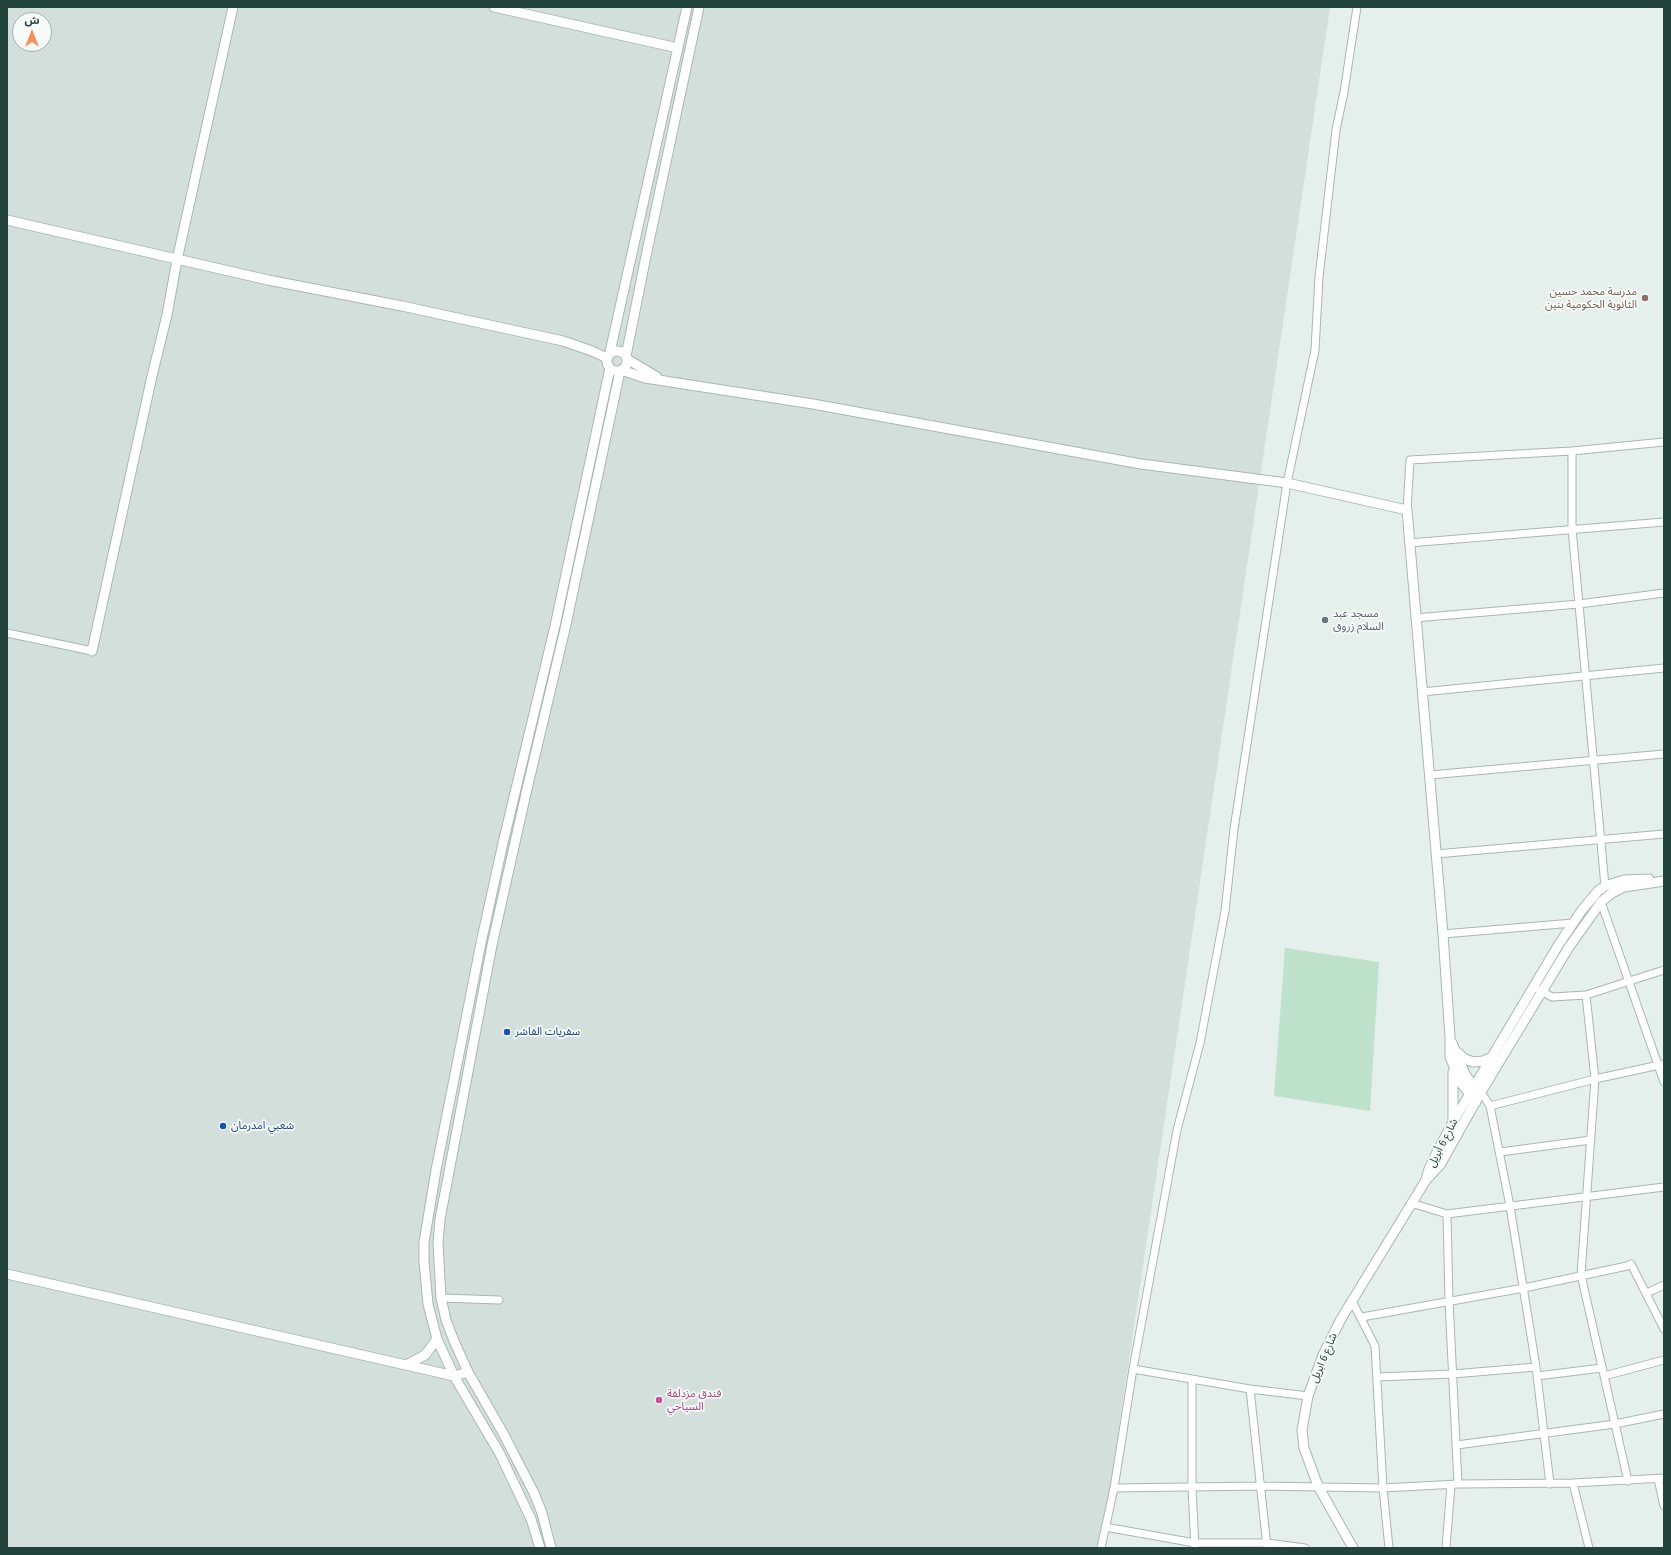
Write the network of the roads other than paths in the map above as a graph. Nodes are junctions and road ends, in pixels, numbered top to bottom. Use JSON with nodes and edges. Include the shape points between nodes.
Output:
{"nodes":[{"id":1,"x":233,"y":7,"type":"edge"},
{"id":2,"x":494,"y":7,"type":"edge"},
{"id":3,"x":687,"y":7,"type":"edge"},
{"id":4,"x":699,"y":7,"type":"edge"},
{"id":5,"x":1357,"y":7,"type":"edge"},
{"id":6,"x":678,"y":48,"type":"junction"},
{"id":7,"x":7,"y":220,"type":"edge"},
{"id":8,"x":177,"y":260,"type":"junction"},
{"id":9,"x":608,"y":355,"type":"junction"},
{"id":10,"x":627,"y":358,"type":"junction"},
{"id":11,"x":610,"y":368,"type":"junction"},
{"id":12,"x":620,"y":370,"type":"junction"},
{"id":13,"x":660,"y":379,"type":"junction"},
{"id":14,"x":1664,"y":442,"type":"edge"},
{"id":15,"x":1572,"y":450,"type":"junction"},
{"id":16,"x":1287,"y":483,"type":"junction"},
{"id":17,"x":1407,"y":510,"type":"junction"},
{"id":18,"x":1664,"y":522,"type":"edge"},
{"id":19,"x":1572,"y":529,"type":"junction"},
{"id":20,"x":1409,"y":543,"type":"junction"},
{"id":21,"x":571,"y":549,"type":"junction"},
{"id":22,"x":582,"y":551,"type":"junction"},
{"id":23,"x":1664,"y":593,"type":"edge"},
{"id":24,"x":1579,"y":604,"type":"junction"},
{"id":25,"x":1415,"y":618,"type":"junction"},
{"id":26,"x":7,"y":633,"type":"edge"},
{"id":27,"x":92,"y":652,"type":"joint"},
{"id":28,"x":1664,"y":668,"type":"edge"},
{"id":29,"x":1585,"y":676,"type":"junction"},
{"id":30,"x":1422,"y":692,"type":"junction"},
{"id":31,"x":1664,"y":754,"type":"edge"},
{"id":32,"x":1594,"y":760,"type":"junction"},
{"id":33,"x":1430,"y":775,"type":"junction"},
{"id":34,"x":1664,"y":834,"type":"edge"},
{"id":35,"x":1601,"y":839,"type":"junction"},
{"id":36,"x":1436,"y":854,"type":"junction"},
{"id":37,"x":1664,"y":882,"type":"edge"},
{"id":38,"x":1605,"y":886,"type":"junction"},
{"id":39,"x":1601,"y":902,"type":"junction"},
{"id":40,"x":1573,"y":923,"type":"junction"},
{"id":41,"x":1443,"y":934,"type":"junction"},
{"id":42,"x":1664,"y":970,"type":"edge"},
{"id":43,"x":1630,"y":982,"type":"junction"},
{"id":44,"x":1538,"y":989,"type":"junction"},
{"id":45,"x":472,"y":992,"type":"junction"},
{"id":46,"x":483,"y":994,"type":"junction"},
{"id":47,"x":1586,"y":995,"type":"junction"},
{"id":48,"x":1450,"y":1037,"type":"junction"},
{"id":49,"x":1455,"y":1051,"type":"junction"},
{"id":50,"x":1492,"y":1057,"type":"junction"},
{"id":51,"x":1661,"y":1064,"type":"edge"},
{"id":52,"x":1453,"y":1067,"type":"junction"},
{"id":53,"x":1595,"y":1079,"type":"junction"},
{"id":54,"x":1664,"y":1082,"type":"edge"},
{"id":55,"x":1475,"y":1094,"type":"junction"},
{"id":56,"x":1490,"y":1106,"type":"junction"},
{"id":57,"x":1453,"y":1122,"type":"junction"},
{"id":58,"x":1591,"y":1140,"type":"junction"},
{"id":59,"x":1500,"y":1152,"type":"junction"},
{"id":60,"x":1426,"y":1180,"type":"junction"},
{"id":61,"x":1664,"y":1187,"type":"edge"},
{"id":62,"x":1586,"y":1196,"type":"junction"},
{"id":63,"x":1412,"y":1203,"type":"junction"},
{"id":64,"x":1510,"y":1206,"type":"junction"},
{"id":65,"x":1447,"y":1214,"type":"junction"},
{"id":66,"x":7,"y":1274,"type":"edge"},
{"id":67,"x":1581,"y":1275,"type":"junction"},
{"id":68,"x":1664,"y":1285,"type":"edge"},
{"id":69,"x":1524,"y":1288,"type":"junction"},
{"id":70,"x":1647,"y":1293,"type":"junction"},
{"id":71,"x":441,"y":1298,"type":"junction"},
{"id":72,"x":499,"y":1300,"type":"dead end"},
{"id":73,"x":1352,"y":1301,"type":"junction"},
{"id":74,"x":1449,"y":1301,"type":"junction"},
{"id":75,"x":1362,"y":1317,"type":"junction"},
{"id":76,"x":1664,"y":1329,"type":"edge"},
{"id":77,"x":437,"y":1339,"type":"junction"},
{"id":78,"x":1664,"y":1360,"type":"edge"},
{"id":79,"x":406,"y":1365,"type":"junction"},
{"id":80,"x":1536,"y":1367,"type":"junction"},
{"id":81,"x":1602,"y":1368,"type":"junction"},
{"id":82,"x":1134,"y":1369,"type":"junction"},
{"id":83,"x":468,"y":1372,"type":"junction"},
{"id":84,"x":1453,"y":1374,"type":"junction"},
{"id":85,"x":454,"y":1376,"type":"junction"},
{"id":86,"x":1537,"y":1376,"type":"junction"},
{"id":87,"x":1604,"y":1376,"type":"junction"},
{"id":88,"x":1377,"y":1377,"type":"junction"},
{"id":89,"x":1192,"y":1379,"type":"junction"},
{"id":90,"x":1250,"y":1389,"type":"junction"},
{"id":91,"x":1308,"y":1396,"type":"junction"},
{"id":92,"x":1664,"y":1414,"type":"edge"},
{"id":93,"x":1615,"y":1424,"type":"junction"},
{"id":94,"x":1544,"y":1433,"type":"junction"},
{"id":95,"x":1457,"y":1445,"type":"junction"},
{"id":96,"x":1661,"y":1478,"type":"edge"},
{"id":97,"x":1628,"y":1481,"type":"junction"},
{"id":98,"x":1573,"y":1483,"type":"junction"},
{"id":99,"x":1455,"y":1484,"type":"junction"},
{"id":100,"x":1550,"y":1484,"type":"junction"},
{"id":101,"x":1260,"y":1486,"type":"junction"},
{"id":102,"x":1318,"y":1486,"type":"junction"},
{"id":103,"x":1114,"y":1488,"type":"junction"},
{"id":104,"x":1192,"y":1488,"type":"junction"},
{"id":105,"x":1383,"y":1488,"type":"junction"},
{"id":106,"x":1664,"y":1506,"type":"edge"},
{"id":107,"x":1105,"y":1527,"type":"junction"},
{"id":108,"x":1195,"y":1545,"type":"edge"},
{"id":109,"x":1267,"y":1546,"type":"edge"},
{"id":110,"x":540,"y":1548,"type":"edge"},
{"id":111,"x":551,"y":1548,"type":"edge"},
{"id":112,"x":1101,"y":1548,"type":"edge"},
{"id":113,"x":1305,"y":1548,"type":"edge"},
{"id":114,"x":1353,"y":1548,"type":"edge"},
{"id":115,"x":1389,"y":1548,"type":"edge"},
{"id":116,"x":1446,"y":1548,"type":"edge"},
{"id":117,"x":1589,"y":1548,"type":"edge"}],
"edges":[{"from":1,"to":8,"type":"street"},
{"from":2,"to":6,"type":"street"},
{"from":3,"to":6,"type":"street"},
{"from":4,"to":10,"type":"street"},
{"from":5,"to":16,"type":"street","via":[[1336,130],[1319,277],[1315,350]]},
{"from":6,"to":9,"type":"street"},
{"from":7,"to":8,"type":"street"},
{"from":8,"to":9,"type":"street","via":[[563,341]]},
{"from":8,"to":27,"type":"street"},
{"from":9,"to":10,"type":"street","via":[[617,350]]},
{"from":9,"to":11,"type":"street"},
{"from":10,"to":12,"type":"street","via":[[625,368]]},
{"from":10,"to":13,"type":"street"},
{"from":11,"to":12,"type":"street"},
{"from":11,"to":21,"type":"street"},
{"from":12,"to":13,"type":"street"},
{"from":12,"to":22,"type":"street"},
{"from":13,"to":16,"type":"street","via":[[813,404],[1141,464]]},
{"from":14,"to":15,"type":"street"},
{"from":15,"to":17,"type":"street","via":[[1410,460]]},
{"from":15,"to":19,"type":"street"},
{"from":16,"to":17,"type":"street"},
{"from":16,"to":82,"type":"street","via":[[1234,829],[1225,911],[1200,1043],[1177,1130]]},
{"from":17,"to":20,"type":"street"},
{"from":18,"to":19,"type":"street"},
{"from":19,"to":20,"type":"street"},
{"from":19,"to":24,"type":"street"},
{"from":20,"to":25,"type":"street"},
{"from":21,"to":22,"type":"street"},
{"from":21,"to":45,"type":"street","via":[[503,844]]},
{"from":22,"to":46,"type":"street"},
{"from":23,"to":24,"type":"street"},
{"from":24,"to":25,"type":"street"},
{"from":24,"to":29,"type":"street"},
{"from":25,"to":30,"type":"street"},
{"from":26,"to":27,"type":"street"},
{"from":28,"to":29,"type":"street"},
{"from":29,"to":30,"type":"street"},
{"from":29,"to":32,"type":"street"},
{"from":30,"to":33,"type":"street"},
{"from":31,"to":32,"type":"street"},
{"from":32,"to":33,"type":"street"},
{"from":32,"to":35,"type":"street"},
{"from":33,"to":36,"type":"street"},
{"from":34,"to":35,"type":"street"},
{"from":35,"to":36,"type":"street"},
{"from":35,"to":38,"type":"street"},
{"from":36,"to":41,"type":"street"},
{"from":37,"to":38,"type":"street","name":"شارع 6 أبريل","via":[[1633,879]]},
{"from":37,"to":39,"type":"street","name":"شارع 6 أبريل","via":[[1624,887]]},
{"from":38,"to":40,"type":"street","name":"شارع 6 أبريل","via":[[1591,899]]},
{"from":39,"to":43,"type":"street"},
{"from":39,"to":44,"type":"street","name":"شارع 6 أبريل"},
{"from":40,"to":41,"type":"street"},
{"from":40,"to":44,"type":"street","name":"شارع 6 أبريل"},
{"from":41,"to":48,"type":"street"},
{"from":42,"to":43,"type":"street"},
{"from":43,"to":47,"type":"street"},
{"from":43,"to":51,"type":"street"},
{"from":44,"to":47,"type":"street","via":[[1552,997]]},
{"from":44,"to":50,"type":"street","name":"شارع 6 أبريل"},
{"from":44,"to":55,"type":"street","name":"شارع 6 أبريل"},
{"from":45,"to":46,"type":"street"},
{"from":45,"to":77,"type":"street","via":[[424,1242],[428,1304]]},
{"from":46,"to":71,"type":"street","via":[[439,1229]]},
{"from":47,"to":53,"type":"street"},
{"from":48,"to":49,"type":"street"},
{"from":48,"to":52,"type":"street","via":[[1449,1052]]},
{"from":49,"to":50,"type":"street","via":[[1473,1062]]},
{"from":49,"to":55,"type":"street"},
{"from":50,"to":55,"type":"street","name":"شارع 6 أبريل"},
{"from":51,"to":53,"type":"street"},
{"from":51,"to":54,"type":"street"},
{"from":52,"to":55,"type":"street","via":[[1461,1083]]},
{"from":52,"to":57,"type":"street"},
{"from":53,"to":56,"type":"street"},
{"from":53,"to":58,"type":"street"},
{"from":55,"to":56,"type":"street"},
{"from":55,"to":57,"type":"street","name":"شارع 6 أبريل"},
{"from":55,"to":60,"type":"street","name":"شارع 6 أبريل","via":[[1440,1165]]},
{"from":56,"to":59,"type":"street"},
{"from":57,"to":60,"type":"street","name":"شارع 6 أبريل"},
{"from":58,"to":59,"type":"street"},
{"from":58,"to":62,"type":"street"},
{"from":59,"to":64,"type":"street"},
{"from":60,"to":63,"type":"street","name":"شارع 6 ابريل"},
{"from":61,"to":62,"type":"street"},
{"from":62,"to":64,"type":"street"},
{"from":62,"to":67,"type":"street"},
{"from":63,"to":65,"type":"street"},
{"from":63,"to":73,"type":"street","name":"شارع 6 ابريل"},
{"from":64,"to":65,"type":"street"},
{"from":64,"to":69,"type":"street"},
{"from":65,"to":74,"type":"street"},
{"from":66,"to":79,"type":"street"},
{"from":67,"to":69,"type":"street"},
{"from":67,"to":70,"type":"street","via":[[1631,1264]]},
{"from":67,"to":81,"type":"street"},
{"from":68,"to":70,"type":"street"},
{"from":69,"to":74,"type":"street"},
{"from":69,"to":80,"type":"street"},
{"from":70,"to":76,"type":"street"},
{"from":71,"to":72,"type":"street"},
{"from":71,"to":83,"type":"street","via":[[449,1327]]},
{"from":73,"to":75,"type":"street"},
{"from":73,"to":91,"type":"street","name":"شارع 6 ابريل","via":[[1323,1355]]},
{"from":74,"to":75,"type":"street"},
{"from":74,"to":84,"type":"street"},
{"from":75,"to":88,"type":"street","via":[[1375,1346]]},
{"from":77,"to":79,"type":"street","via":[[425,1355]]},
{"from":77,"to":85,"type":"street"},
{"from":78,"to":87,"type":"street"},
{"from":79,"to":85,"type":"street"},
{"from":80,"to":84,"type":"street"},
{"from":80,"to":86,"type":"street"},
{"from":81,"to":86,"type":"street"},
{"from":81,"to":87,"type":"street"},
{"from":82,"to":89,"type":"street"},
{"from":82,"to":103,"type":"street"},
{"from":83,"to":85,"type":"street"},
{"from":83,"to":111,"type":"street","via":[[528,1480],[542,1513]]},
{"from":84,"to":88,"type":"street"},
{"from":84,"to":95,"type":"street"},
{"from":85,"to":110,"type":"street","via":[[500,1454],[531,1519]]},
{"from":86,"to":94,"type":"street"},
{"from":87,"to":93,"type":"street"},
{"from":88,"to":105,"type":"street"},
{"from":89,"to":90,"type":"street"},
{"from":89,"to":104,"type":"street"},
{"from":90,"to":91,"type":"street"},
{"from":90,"to":101,"type":"street"},
{"from":91,"to":102,"type":"street","name":"شارع 6 ابريل","via":[[1302,1430],[1307,1460]]},
{"from":92,"to":93,"type":"street"},
{"from":93,"to":94,"type":"street"},
{"from":93,"to":97,"type":"street"},
{"from":94,"to":95,"type":"street"},
{"from":94,"to":100,"type":"street"},
{"from":95,"to":99,"type":"street"},
{"from":96,"to":97,"type":"street"},
{"from":96,"to":106,"type":"street"},
{"from":97,"to":98,"type":"street"},
{"from":98,"to":100,"type":"street"},
{"from":98,"to":117,"type":"street"},
{"from":99,"to":100,"type":"street"},
{"from":99,"to":105,"type":"street"},
{"from":99,"to":116,"type":"street"},
{"from":101,"to":102,"type":"street"},
{"from":101,"to":104,"type":"street"},
{"from":101,"to":109,"type":"street"},
{"from":102,"to":105,"type":"street"},
{"from":102,"to":114,"type":"street","name":"شارع 6 ابريل"},
{"from":103,"to":104,"type":"street"},
{"from":103,"to":107,"type":"street"},
{"from":104,"to":108,"type":"street"},
{"from":105,"to":115,"type":"street"},
{"from":107,"to":108,"type":"street"},
{"from":107,"to":112,"type":"street"},
{"from":108,"to":109,"type":"street"},
{"from":109,"to":113,"type":"street"}]}
